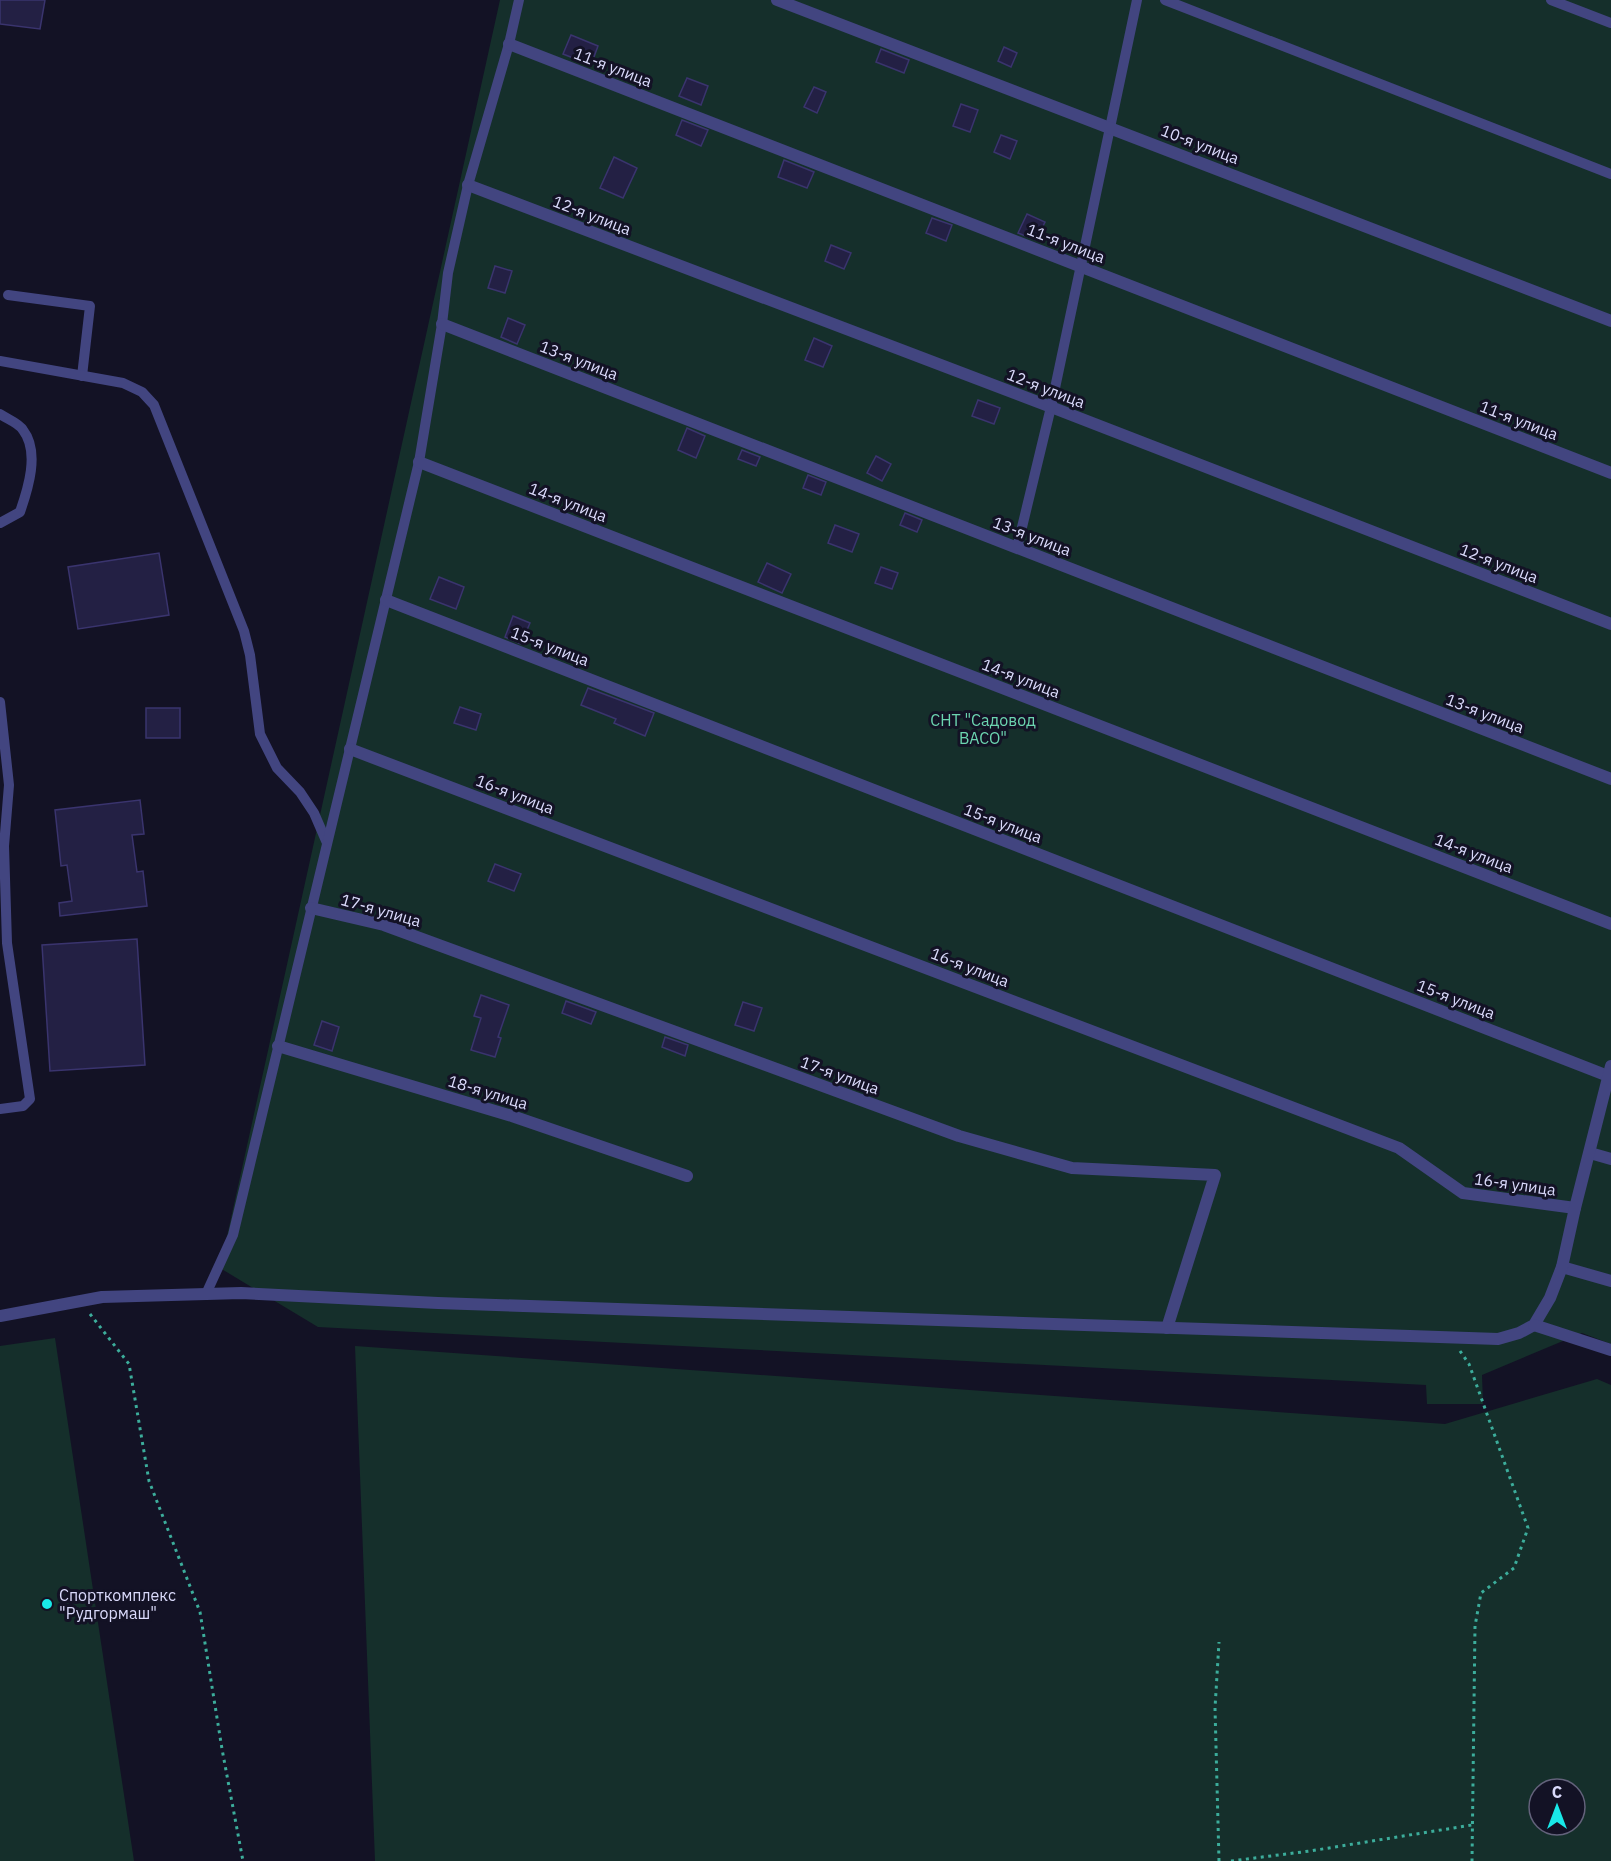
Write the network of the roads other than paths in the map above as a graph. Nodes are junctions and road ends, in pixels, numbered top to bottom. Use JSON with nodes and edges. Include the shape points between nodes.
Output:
{"nodes":[{"id":1,"x":519,"y":0,"type":"edge"},
{"id":2,"x":777,"y":0,"type":"edge"},
{"id":3,"x":1137,"y":0,"type":"edge"},
{"id":4,"x":1165,"y":0,"type":"edge"},
{"id":5,"x":1551,"y":0,"type":"edge"},
{"id":6,"x":1611,"y":23,"type":"edge"},
{"id":7,"x":509,"y":44,"type":"junction"},
{"id":8,"x":1109,"y":127,"type":"junction"},
{"id":9,"x":1611,"y":174,"type":"edge"},
{"id":10,"x":468,"y":185,"type":"junction"},
{"id":11,"x":1080,"y":266,"type":"junction"},
{"id":12,"x":9,"y":296,"type":"dead end"},
{"id":13,"x":1611,"y":321,"type":"edge"},
{"id":14,"x":442,"y":324,"type":"junction"},
{"id":15,"x":0,"y":361,"type":"edge"},
{"id":16,"x":82,"y":376,"type":"junction"},
{"id":17,"x":1051,"y":407,"type":"junction"},
{"id":18,"x":0,"y":414,"type":"edge"},
{"id":19,"x":419,"y":462,"type":"junction"},
{"id":20,"x":1611,"y":473,"type":"edge"},
{"id":21,"x":0,"y":523,"type":"edge"},
{"id":22,"x":1017,"y":548,"type":"junction"},
{"id":23,"x":386,"y":600,"type":"junction"},
{"id":24,"x":1611,"y":624,"type":"edge"},
{"id":25,"x":0,"y":702,"type":"edge"},
{"id":26,"x":350,"y":749,"type":"junction"},
{"id":27,"x":1611,"y":780,"type":"edge"},
{"id":28,"x":327,"y":843,"type":"junction"},
{"id":29,"x":2,"y":846,"type":"edge"},
{"id":30,"x":311,"y":908,"type":"junction"},
{"id":31,"x":1611,"y":924,"type":"edge"},
{"id":32,"x":278,"y":1046,"type":"junction"},
{"id":33,"x":1609,"y":1071,"type":"edge"},
{"id":34,"x":0,"y":1109,"type":"edge"},
{"id":35,"x":1590,"y":1153,"type":"junction"},
{"id":36,"x":1611,"y":1159,"type":"edge"},
{"id":37,"x":687,"y":1176,"type":"dead end"},
{"id":38,"x":1575,"y":1208,"type":"junction"},
{"id":39,"x":1562,"y":1267,"type":"junction"},
{"id":40,"x":1611,"y":1281,"type":"edge"},
{"id":41,"x":206,"y":1294,"type":"junction"},
{"id":42,"x":0,"y":1316,"type":"edge"},
{"id":43,"x":1534,"y":1325,"type":"junction"},
{"id":44,"x":1167,"y":1328,"type":"junction"},
{"id":45,"x":1611,"y":1350,"type":"edge"}],
"edges":[{"from":1,"to":7,"type":"lane"},
{"from":2,"to":8,"type":"street","name":"10-я улица"},
{"from":3,"to":8,"type":"lane"},
{"from":4,"to":9,"type":"lane"},
{"from":5,"to":6,"type":"lane"},
{"from":7,"to":10,"type":"lane"},
{"from":7,"to":11,"type":"street","name":"11-я улица"},
{"from":8,"to":11,"type":"lane"},
{"from":8,"to":13,"type":"street","name":"10-я улица"},
{"from":10,"to":14,"type":"lane","via":[[448,273]]},
{"from":10,"to":17,"type":"street","name":"12-я улица"},
{"from":11,"to":17,"type":"lane"},
{"from":11,"to":20,"type":"street","name":"11-я улица"},
{"from":12,"to":16,"type":"lane","via":[[90,306]]},
{"from":14,"to":19,"type":"lane"},
{"from":14,"to":22,"type":"street","name":"13-я улица"},
{"from":15,"to":16,"type":"lane"},
{"from":16,"to":28,"type":"lane","via":[[123,383],[142,392],[154,405],[244,631],[260,734],[277,768],[314,813]]},
{"from":17,"to":22,"type":"lane"},
{"from":17,"to":24,"type":"street","name":"12-я улица"},
{"from":18,"to":21,"type":"lane","via":[[23,429],[31,447],[30,483],[20,512]]},
{"from":19,"to":23,"type":"lane"},
{"from":19,"to":31,"type":"street","name":"14-я улица"},
{"from":22,"to":27,"type":"street","name":"13-я улица"},
{"from":23,"to":26,"type":"lane"},
{"from":23,"to":33,"type":"street","name":"15-я улица"},
{"from":25,"to":29,"type":"lane","via":[[9,785]]},
{"from":26,"to":28,"type":"lane"},
{"from":26,"to":38,"type":"street","name":"16-я улица","via":[[1399,1148],[1463,1193]]},
{"from":28,"to":30,"type":"lane"},
{"from":29,"to":34,"type":"lane","via":[[7,943],[30,1099],[23,1106]]},
{"from":30,"to":32,"type":"lane"},
{"from":30,"to":44,"type":"street","name":"17-я улица","via":[[384,925],[959,1136],[1072,1168],[1215,1175]]},
{"from":32,"to":37,"type":"street","name":"18-я улица","via":[[512,1116]]},
{"from":32,"to":41,"type":"lane","via":[[233,1235]]},
{"from":33,"to":35,"type":"street"},
{"from":35,"to":36,"type":"street"},
{"from":35,"to":38,"type":"street"},
{"from":38,"to":39,"type":"street"},
{"from":39,"to":40,"type":"street"},
{"from":39,"to":43,"type":"street"},
{"from":41,"to":42,"type":"street","via":[[102,1297]]},
{"from":41,"to":44,"type":"street"},
{"from":43,"to":44,"type":"street","via":[[1498,1339]]},
{"from":43,"to":45,"type":"street"}]}
